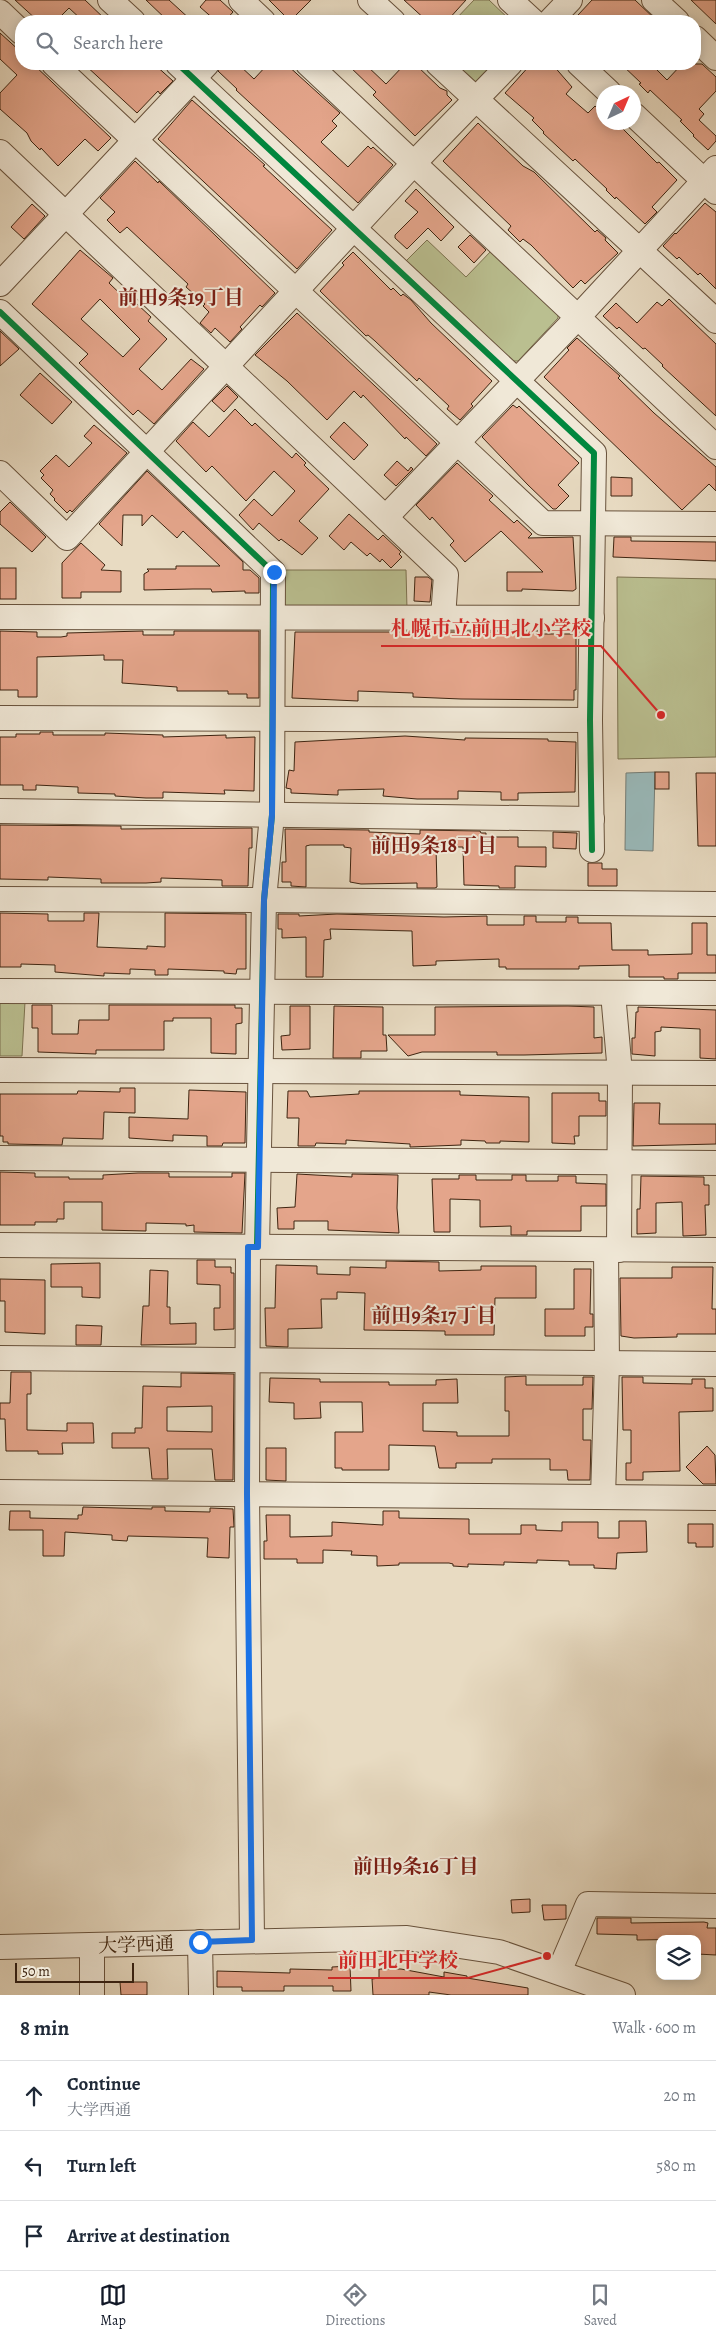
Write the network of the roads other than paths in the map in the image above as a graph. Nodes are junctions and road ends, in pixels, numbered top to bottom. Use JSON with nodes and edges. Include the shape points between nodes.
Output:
{"nodes":[{"id":1,"x":110,"y":0,"type":"edge"},
{"id":2,"x":370,"y":0,"type":"edge"},
{"id":3,"x":510,"y":0,"type":"edge"},
{"id":4,"x":570,"y":0,"type":"edge"},
{"id":5,"x":654,"y":0,"type":"edge"},
{"id":6,"x":0,"y":12,"type":"edge"},
{"id":7,"x":126,"y":15,"type":"edge"},
{"id":8,"x":386,"y":15,"type":"edge"},
{"id":9,"x":526,"y":15,"type":"edge"},
{"id":10,"x":556,"y":15,"type":"edge"},
{"id":11,"x":670,"y":15,"type":"edge"},
{"id":12,"x":15,"y":26,"type":"edge"},
{"id":13,"x":701,"y":44,"type":"edge"},
{"id":14,"x":716,"y":58,"type":"edge"},
{"id":15,"x":60,"y":70,"type":"edge"},
{"id":16,"x":191,"y":70,"type":"edge"},
{"id":17,"x":195,"y":70,"type":"edge"},
{"id":18,"x":314,"y":70,"type":"edge"},
{"id":19,"x":445,"y":70,"type":"edge"},
{"id":20,"x":504,"y":70,"type":"edge"},
{"id":21,"x":586,"y":70,"type":"edge"},
{"id":22,"x":602,"y":85,"type":"edge"},
{"id":23,"x":476,"y":99,"type":"junction"},
{"id":24,"x":641,"y":121,"type":"edge"},
{"id":25,"x":135,"y":140,"type":"junction"},
{"id":26,"x":0,"y":152,"type":"edge"},
{"id":27,"x":414,"y":163,"type":"junction"},
{"id":28,"x":712,"y":180,"type":"edge"},
{"id":29,"x":66,"y":214,"type":"junction"},
{"id":30,"x":354,"y":228,"type":"junction"},
{"id":31,"x":639,"y":250,"type":"junction"},
{"id":32,"x":0,"y":284,"type":"edge"},
{"id":33,"x":296,"y":291,"type":"junction"},
{"id":34,"x":0,"y":312,"type":"edge"},
{"id":35,"x":578,"y":317,"type":"junction"},
{"id":36,"x":716,"y":321,"type":"edge"},
{"id":37,"x":226,"y":366,"type":"junction"},
{"id":38,"x":516,"y":381,"type":"junction"},
{"id":39,"x":458,"y":442,"type":"junction"},
{"id":40,"x":716,"y":447,"type":"edge"},
{"id":41,"x":146,"y":452,"type":"junction"},
{"id":42,"x":0,"y":473,"type":"edge"},
{"id":43,"x":386,"y":517,"type":"junction"},
{"id":44,"x":594,"y":523,"type":"junction"},
{"id":45,"x":716,"y":524,"type":"edge"},
{"id":46,"x":0,"y":617,"type":"edge"},
{"id":47,"x":274,"y":618,"type":"junction"},
{"id":48,"x":443,"y":618,"type":"junction"},
{"id":49,"x":592,"y":618,"type":"junction"},
{"id":50,"x":0,"y":718,"type":"edge"},
{"id":51,"x":273,"y":719,"type":"junction"},
{"id":52,"x":590,"y":720,"type":"junction"},
{"id":53,"x":0,"y":811,"type":"edge"},
{"id":54,"x":272,"y":815,"type":"junction"},
{"id":55,"x":592,"y":819,"type":"junction"},
{"id":56,"x":592,"y":850,"type":"dead end"},
{"id":57,"x":0,"y":900,"type":"edge"},
{"id":58,"x":264,"y":900,"type":"junction"},
{"id":59,"x":716,"y":904,"type":"edge"},
{"id":60,"x":0,"y":991,"type":"edge"},
{"id":61,"x":263,"y":992,"type":"junction"},
{"id":62,"x":613,"y":993,"type":"junction"},
{"id":63,"x":716,"y":993,"type":"edge"},
{"id":64,"x":0,"y":1070,"type":"edge"},
{"id":65,"x":262,"y":1072,"type":"junction"},
{"id":66,"x":620,"y":1073,"type":"junction"},
{"id":67,"x":716,"y":1073,"type":"edge"},
{"id":68,"x":0,"y":1158,"type":"edge"},
{"id":69,"x":259,"y":1160,"type":"junction"},
{"id":70,"x":619,"y":1163,"type":"junction"},
{"id":71,"x":716,"y":1163,"type":"edge"},
{"id":72,"x":0,"y":1245,"type":"edge"},
{"id":73,"x":253,"y":1247,"type":"junction"},
{"id":74,"x":612,"y":1250,"type":"junction"},
{"id":75,"x":716,"y":1250,"type":"edge"},
{"id":76,"x":0,"y":1358,"type":"edge"},
{"id":77,"x":247,"y":1360,"type":"junction"},
{"id":78,"x":606,"y":1363,"type":"junction"},
{"id":79,"x":716,"y":1364,"type":"edge"},
{"id":80,"x":0,"y":1492,"type":"edge"},
{"id":81,"x":247,"y":1494,"type":"junction"},
{"id":82,"x":603,"y":1497,"type":"junction"},
{"id":83,"x":716,"y":1498,"type":"edge"},
{"id":84,"x":716,"y":1906,"type":"edge"},
{"id":85,"x":252,"y":1940,"type":"junction"},
{"id":86,"x":200,"y":1942,"type":"junction"},
{"id":87,"x":92,"y":1946,"type":"junction"},
{"id":88,"x":0,"y":1947,"type":"edge"},
{"id":89,"x":560,"y":1972,"type":"junction"},
{"id":90,"x":92,"y":1995,"type":"edge"},
{"id":91,"x":201,"y":1995,"type":"edge"},
{"id":92,"x":623,"y":1995,"type":"edge"}],
"edges":[{"from":1,"to":7,"type":"street"},
{"from":2,"to":8,"type":"street"},
{"from":3,"to":9,"type":"street"},
{"from":4,"to":10,"type":"street"},
{"from":5,"to":11,"type":"street"},
{"from":6,"to":12,"type":"street"},
{"from":13,"to":14,"type":"street"},
{"from":15,"to":25,"type":"street"},
{"from":16,"to":25,"type":"street"},
{"from":17,"to":30,"type":"street"},
{"from":18,"to":27,"type":"street"},
{"from":19,"to":23,"type":"street"},
{"from":20,"to":23,"type":"street"},
{"from":21,"to":22,"type":"street"},
{"from":23,"to":27,"type":"street"},
{"from":23,"to":31,"type":"street"},
{"from":24,"to":28,"type":"street"},
{"from":25,"to":29,"type":"street"},
{"from":25,"to":33,"type":"street"},
{"from":26,"to":29,"type":"street"},
{"from":27,"to":30,"type":"street"},
{"from":27,"to":35,"type":"street"},
{"from":28,"to":31,"type":"street"},
{"from":29,"to":32,"type":"street"},
{"from":29,"to":37,"type":"street"},
{"from":30,"to":33,"type":"street"},
{"from":30,"to":38,"type":"street"},
{"from":31,"to":35,"type":"street"},
{"from":31,"to":36,"type":"street"},
{"from":33,"to":37,"type":"street"},
{"from":33,"to":39,"type":"street"},
{"from":34,"to":41,"type":"street"},
{"from":35,"to":38,"type":"street"},
{"from":35,"to":40,"type":"street"},
{"from":37,"to":41,"type":"street"},
{"from":37,"to":43,"type":"street"},
{"from":38,"to":39,"type":"street"},
{"from":38,"to":44,"type":"street","via":[[594,453]]},
{"from":39,"to":43,"type":"street"},
{"from":39,"to":44,"type":"street","via":[[543,522]]},
{"from":41,"to":42,"type":"street","via":[[67,538]]},
{"from":41,"to":47,"type":"street","via":[[274,572]]},
{"from":43,"to":48,"type":"street","via":[[446,575]]},
{"from":44,"to":45,"type":"street"},
{"from":44,"to":49,"type":"street"},
{"from":46,"to":47,"type":"street"},
{"from":47,"to":48,"type":"street"},
{"from":47,"to":51,"type":"street"},
{"from":48,"to":49,"type":"street"},
{"from":49,"to":52,"type":"street"},
{"from":50,"to":51,"type":"street"},
{"from":51,"to":52,"type":"street"},
{"from":51,"to":54,"type":"street"},
{"from":52,"to":55,"type":"street"},
{"from":53,"to":54,"type":"street"},
{"from":54,"to":55,"type":"street"},
{"from":54,"to":58,"type":"street"},
{"from":55,"to":56,"type":"street"},
{"from":57,"to":58,"type":"street"},
{"from":58,"to":59,"type":"street"},
{"from":58,"to":61,"type":"street"},
{"from":60,"to":61,"type":"street"},
{"from":61,"to":62,"type":"street"},
{"from":61,"to":65,"type":"street"},
{"from":62,"to":63,"type":"street"},
{"from":62,"to":66,"type":"street"},
{"from":64,"to":65,"type":"street"},
{"from":65,"to":66,"type":"street"},
{"from":65,"to":69,"type":"street"},
{"from":66,"to":67,"type":"street"},
{"from":66,"to":70,"type":"street"},
{"from":68,"to":69,"type":"street"},
{"from":69,"to":70,"type":"street"},
{"from":69,"to":73,"type":"street"},
{"from":70,"to":71,"type":"street"},
{"from":70,"to":74,"type":"street"},
{"from":72,"to":73,"type":"street"},
{"from":73,"to":74,"type":"street"},
{"from":73,"to":77,"type":"street"},
{"from":74,"to":75,"type":"street"},
{"from":74,"to":78,"type":"street"},
{"from":76,"to":77,"type":"street"},
{"from":77,"to":78,"type":"street"},
{"from":77,"to":81,"type":"street"},
{"from":78,"to":79,"type":"street"},
{"from":78,"to":82,"type":"street"},
{"from":80,"to":81,"type":"street"},
{"from":81,"to":82,"type":"street"},
{"from":81,"to":85,"type":"street"},
{"from":82,"to":83,"type":"street"},
{"from":84,"to":89,"type":"street","via":[[588,1904]]},
{"from":85,"to":86,"type":"street","name":"大学西通"},
{"from":85,"to":89,"type":"street","name":"大学西通","via":[[407,1938],[499,1952]]},
{"from":86,"to":87,"type":"street","name":"大学西通"},
{"from":86,"to":91,"type":"street"},
{"from":87,"to":88,"type":"street","name":"大学西通"},
{"from":87,"to":90,"type":"street"},
{"from":89,"to":92,"type":"street","name":"大学西通"}]}
